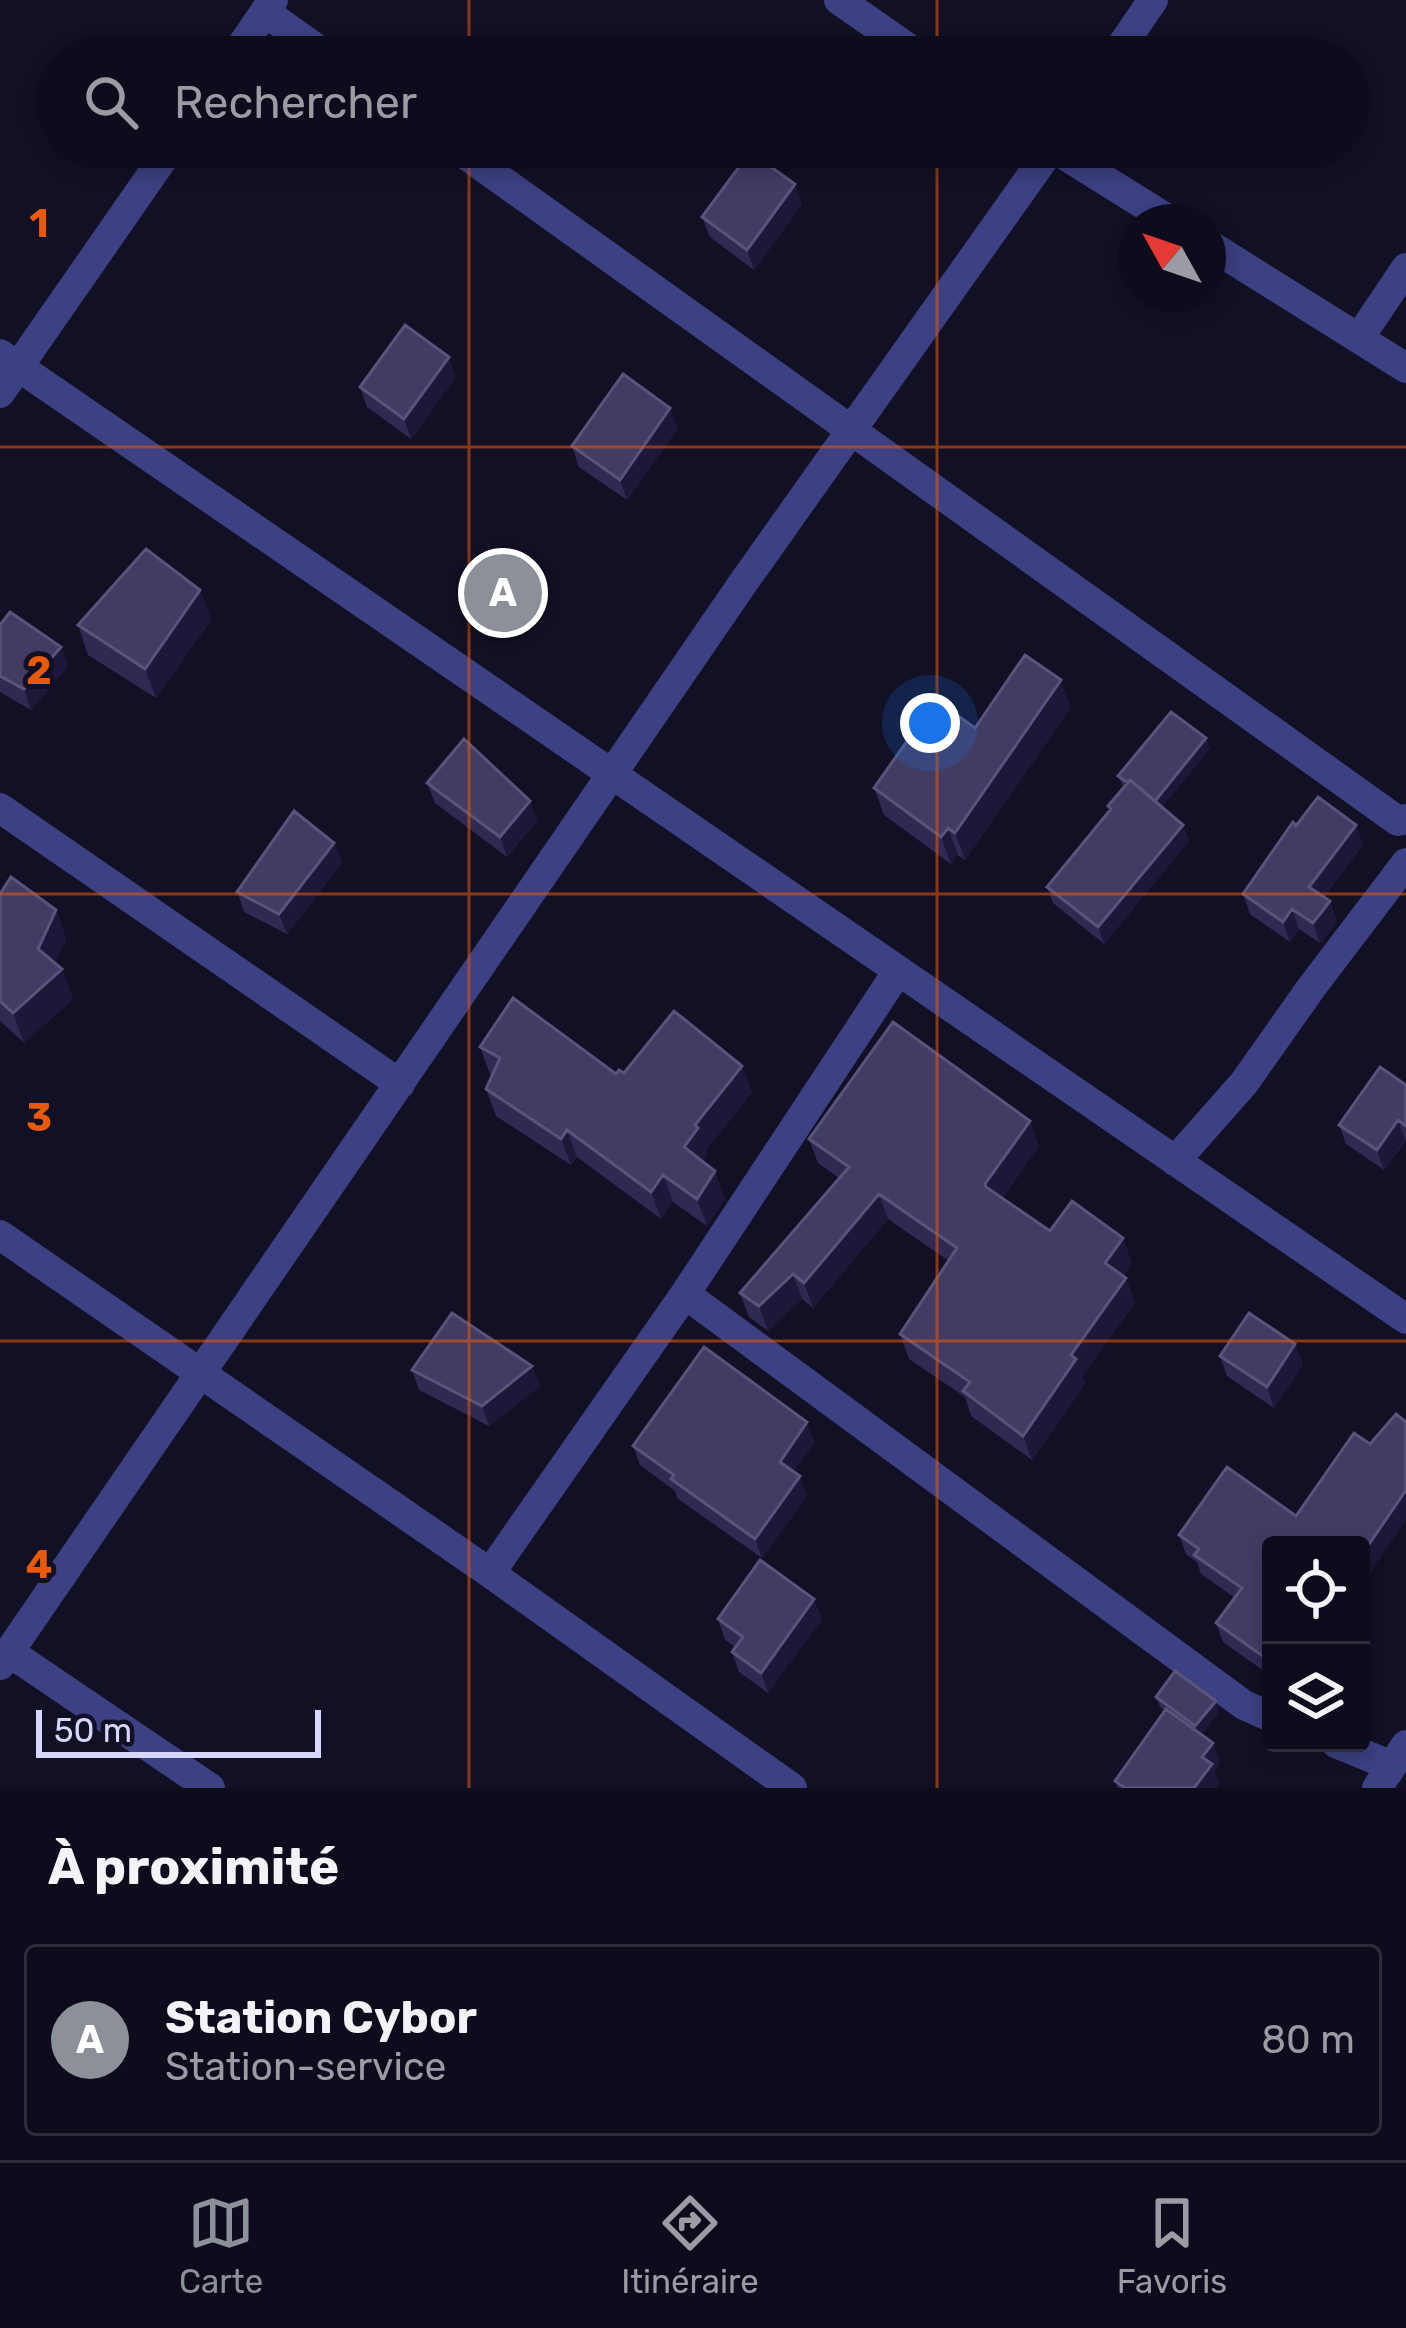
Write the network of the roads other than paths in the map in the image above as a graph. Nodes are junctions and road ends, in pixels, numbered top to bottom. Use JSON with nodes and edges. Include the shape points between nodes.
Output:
{"nodes":[{"id":1,"x":839,"y":0,"type":"edge"},
{"id":2,"x":1153,"y":0,"type":"edge"},
{"id":3,"x":269,"y":6,"type":"edge"},
{"id":4,"x":248,"y":36,"type":"edge"},
{"id":5,"x":304,"y":36,"type":"edge"},
{"id":6,"x":891,"y":36,"type":"edge"},
{"id":7,"x":1128,"y":36,"type":"edge"},
{"id":8,"x":155,"y":168,"type":"edge"},
{"id":9,"x":485,"y":168,"type":"edge"},
{"id":10,"x":1037,"y":168,"type":"edge"},
{"id":11,"x":1086,"y":168,"type":"edge"},
{"id":12,"x":1143,"y":204,"type":"edge"},
{"id":13,"x":1226,"y":255,"type":"edge"},
{"id":14,"x":1406,"y":268,"type":"edge"},
{"id":15,"x":1359,"y":338,"type":"junction"},
{"id":16,"x":9,"y":361,"type":"edge"},
{"id":17,"x":1406,"y":368,"type":"edge"},
{"id":18,"x":0,"y":393,"type":"edge"},
{"id":19,"x":853,"y":429,"type":"junction"},
{"id":20,"x":611,"y":774,"type":"junction"},
{"id":21,"x":0,"y":808,"type":"edge"},
{"id":22,"x":1406,"y":819,"type":"edge"},
{"id":23,"x":1406,"y":863,"type":"edge"},
{"id":24,"x":898,"y":970,"type":"junction"},
{"id":25,"x":400,"y":1084,"type":"junction"},
{"id":26,"x":1175,"y":1161,"type":"junction"},
{"id":27,"x":0,"y":1235,"type":"edge"},
{"id":28,"x":685,"y":1294,"type":"junction"},
{"id":29,"x":1406,"y":1319,"type":"edge"},
{"id":30,"x":201,"y":1372,"type":"junction"},
{"id":31,"x":490,"y":1574,"type":"junction"},
{"id":32,"x":4,"y":1659,"type":"edge"},
{"id":33,"x":1262,"y":1713,"type":"edge"},
{"id":34,"x":1358,"y":1752,"type":"edge"},
{"id":35,"x":1391,"y":1766,"type":"edge"},
{"id":36,"x":210,"y":1788,"type":"edge"},
{"id":37,"x":792,"y":1788,"type":"edge"}],
"edges":[{"from":1,"to":6,"type":"street"},
{"from":2,"to":7,"type":"street"},
{"from":3,"to":4,"type":"street"},
{"from":3,"to":5,"type":"street"},
{"from":8,"to":16,"type":"street"},
{"from":9,"to":19,"type":"street"},
{"from":10,"to":19,"type":"street"},
{"from":11,"to":12,"type":"street"},
{"from":13,"to":15,"type":"street"},
{"from":14,"to":15,"type":"street"},
{"from":15,"to":17,"type":"street"},
{"from":16,"to":18,"type":"street"},
{"from":16,"to":20,"type":"street"},
{"from":19,"to":20,"type":"street"},
{"from":19,"to":22,"type":"street","via":[[1398,821]]},
{"from":20,"to":24,"type":"street"},
{"from":20,"to":25,"type":"street"},
{"from":21,"to":25,"type":"street"},
{"from":23,"to":26,"type":"street","via":[[1244,1083]]},
{"from":24,"to":26,"type":"street"},
{"from":24,"to":28,"type":"street"},
{"from":25,"to":30,"type":"street"},
{"from":26,"to":29,"type":"street"},
{"from":27,"to":30,"type":"street"},
{"from":28,"to":31,"type":"street"},
{"from":28,"to":33,"type":"street"},
{"from":30,"to":31,"type":"street"},
{"from":30,"to":32,"type":"street"},
{"from":31,"to":37,"type":"street"},
{"from":32,"to":36,"type":"street"},
{"from":34,"to":35,"type":"street"}]}
